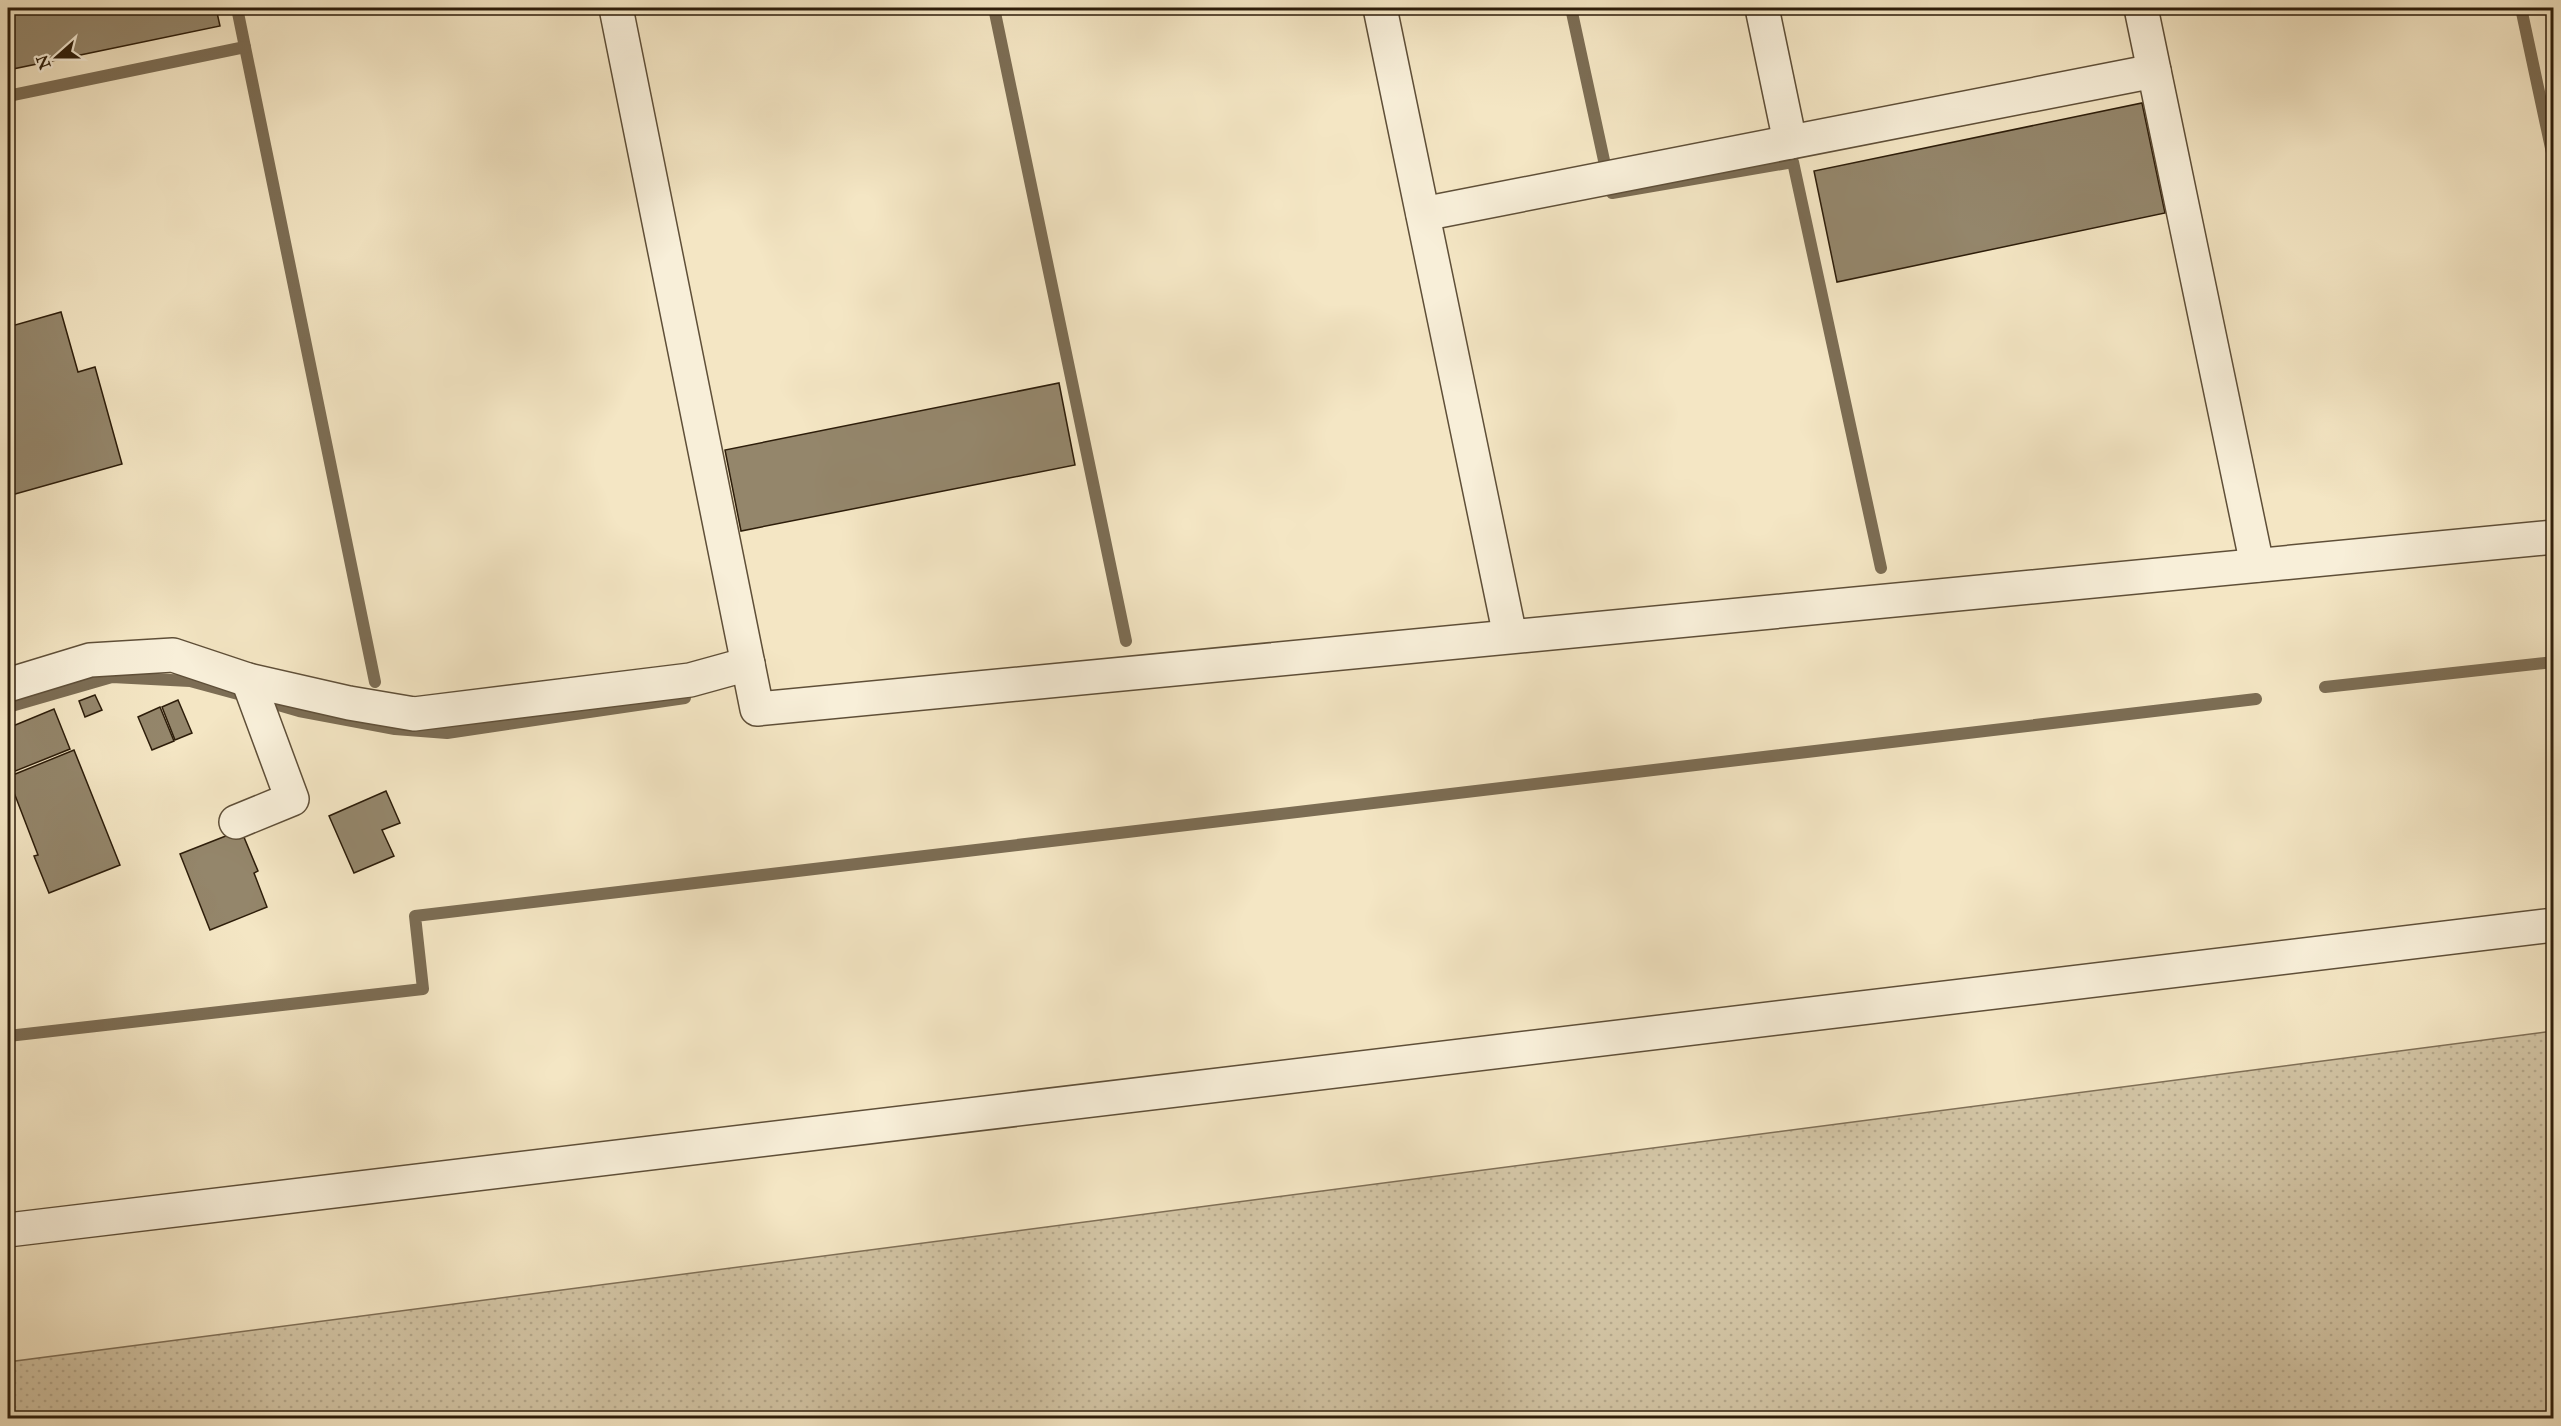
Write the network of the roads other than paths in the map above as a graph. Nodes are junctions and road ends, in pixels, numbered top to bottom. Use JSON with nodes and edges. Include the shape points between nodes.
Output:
{"nodes":[{"id":1,"x":616,"y":8,"type":"edge"},
{"id":2,"x":1380,"y":8,"type":"edge"},
{"id":3,"x":1762,"y":8,"type":"edge"},
{"id":4,"x":2141,"y":8,"type":"edge"},
{"id":5,"x":2154,"y":71,"type":"junction"},
{"id":6,"x":1790,"y":142,"type":"junction"},
{"id":7,"x":1423,"y":214,"type":"junction"},
{"id":8,"x":2553,"y":537,"type":"edge"},
{"id":9,"x":2257,"y":565,"type":"junction"},
{"id":10,"x":1510,"y":636,"type":"junction"},
{"id":11,"x":748,"y":664,"type":"junction"},
{"id":12,"x":248,"y":680,"type":"junction"},
{"id":13,"x":8,"y":685,"type":"edge"},
{"id":14,"x":236,"y":822,"type":"dead end"},
{"id":15,"x":2553,"y":926,"type":"edge"},
{"id":16,"x":8,"y":1230,"type":"edge"}],
"edges":[{"from":1,"to":11,"type":"street"},
{"from":2,"to":7,"type":"street"},
{"from":3,"to":6,"type":"street"},
{"from":4,"to":5,"type":"street"},
{"from":5,"to":6,"type":"street"},
{"from":5,"to":9,"type":"street"},
{"from":6,"to":7,"type":"street"},
{"from":7,"to":10,"type":"street"},
{"from":8,"to":9,"type":"street"},
{"from":9,"to":10,"type":"street"},
{"from":10,"to":11,"type":"street","via":[[757,709]]},
{"from":11,"to":12,"type":"street","via":[[690,680],[414,714]]},
{"from":12,"to":13,"type":"street","via":[[173,655],[90,660]]},
{"from":12,"to":14,"type":"street","via":[[292,799]]},
{"from":15,"to":16,"type":"street"}]}
